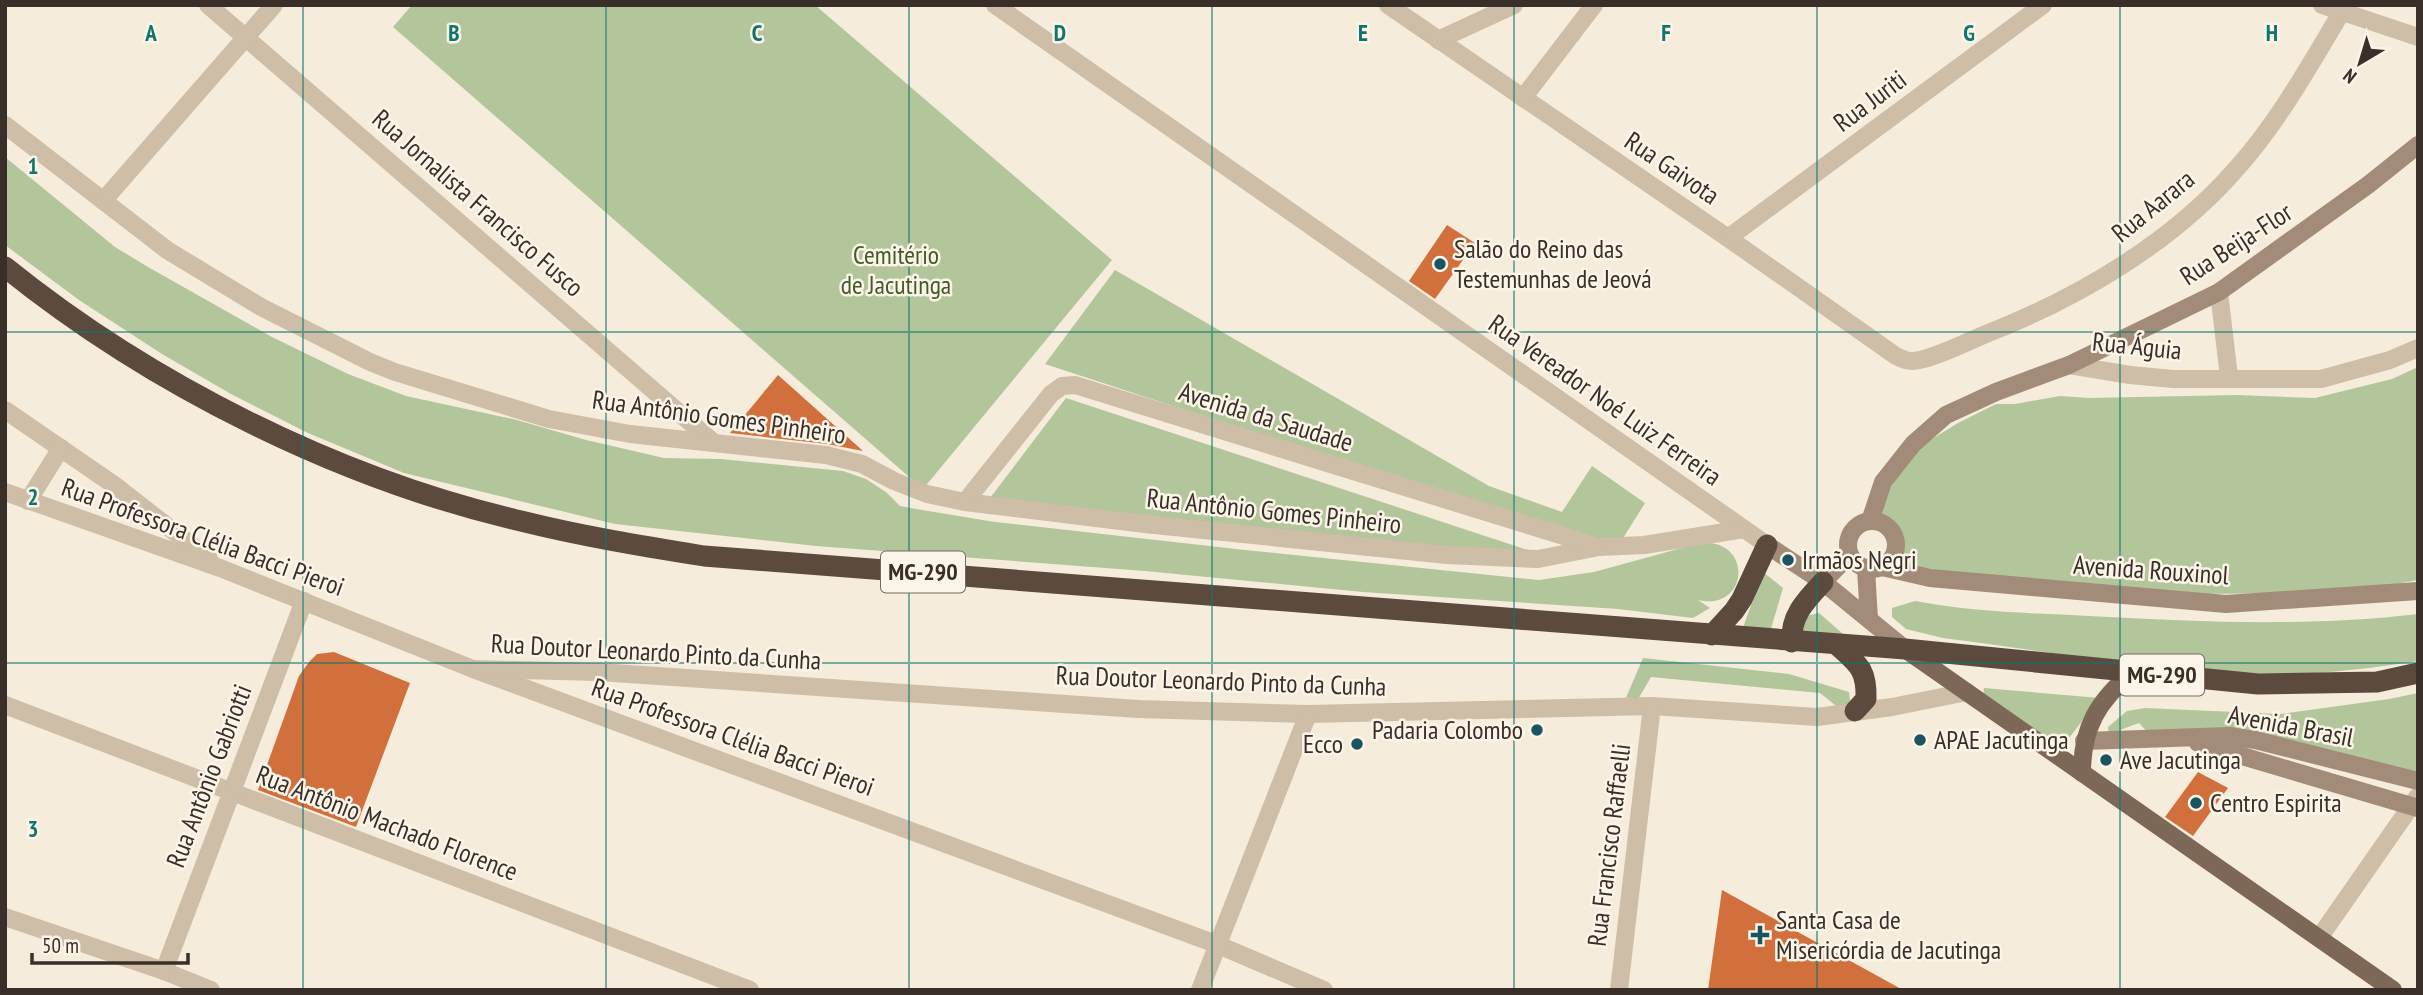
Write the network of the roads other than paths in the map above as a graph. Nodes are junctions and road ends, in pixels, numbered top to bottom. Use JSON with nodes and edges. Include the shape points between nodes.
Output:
{"nodes":[{"id":1,"x":208,"y":5,"type":"edge"},
{"id":2,"x":274,"y":5,"type":"edge"},
{"id":3,"x":995,"y":5,"type":"edge"},
{"id":4,"x":1388,"y":5,"type":"edge"},
{"id":5,"x":1514,"y":5,"type":"edge"},
{"id":6,"x":1594,"y":5,"type":"edge"},
{"id":7,"x":2043,"y":5,"type":"edge"},
{"id":8,"x":2322,"y":5,"type":"edge"},
{"id":9,"x":2341,"y":9,"type":"edge"},
{"id":10,"x":2418,"y":37,"type":"edge"},
{"id":11,"x":246,"y":38,"type":"junction"},
{"id":12,"x":1438,"y":40,"type":"junction"},
{"id":13,"x":1523,"y":98,"type":"junction"},
{"id":14,"x":5,"y":125,"type":"edge"},
{"id":15,"x":2418,"y":145,"type":"edge"},
{"id":16,"x":103,"y":201,"type":"junction"},
{"id":17,"x":1728,"y":238,"type":"junction"},
{"id":18,"x":5,"y":267,"type":"edge"},
{"id":19,"x":2219,"y":292,"type":"junction"},
{"id":20,"x":2418,"y":348,"type":"edge"},
{"id":21,"x":1929,"y":356,"type":"joint"},
{"id":22,"x":2069,"y":365,"type":"junction"},
{"id":23,"x":2229,"y":377,"type":"junction"},
{"id":24,"x":5,"y":410,"type":"edge"},
{"id":25,"x":713,"y":442,"type":"junction"},
{"id":26,"x":61,"y":448,"type":"junction"},
{"id":27,"x":5,"y":492,"type":"edge"},
{"id":28,"x":28,"y":501,"type":"junction"},
{"id":29,"x":965,"y":502,"type":"junction"},
{"id":30,"x":1870,"y":521,"type":"junction"},
{"id":31,"x":1744,"y":529,"type":"junction"},
{"id":32,"x":1767,"y":545,"type":"junction"},
{"id":33,"x":1600,"y":547,"type":"junction"},
{"id":34,"x":1849,"y":555,"type":"junction"},
{"id":35,"x":220,"y":568,"type":"junction"},
{"id":36,"x":1874,"y":568,"type":"junction"},
{"id":37,"x":1823,"y":582,"type":"junction"},
{"id":38,"x":2418,"y":591,"type":"edge"},
{"id":39,"x":304,"y":601,"type":"junction"},
{"id":40,"x":1869,"y":618,"type":"junction"},
{"id":41,"x":1712,"y":635,"type":"junction"},
{"id":42,"x":1792,"y":642,"type":"junction"},
{"id":43,"x":1837,"y":645,"type":"junction"},
{"id":44,"x":1905,"y":649,"type":"junction"},
{"id":45,"x":473,"y":669,"type":"junction"},
{"id":46,"x":2133,"y":672,"type":"junction"},
{"id":47,"x":2418,"y":673,"type":"edge"},
{"id":48,"x":1967,"y":692,"type":"junction"},
{"id":49,"x":5,"y":705,"type":"edge"},
{"id":50,"x":1652,"y":706,"type":"junction"},
{"id":51,"x":1855,"y":711,"type":"junction"},
{"id":52,"x":1308,"y":714,"type":"junction"},
{"id":53,"x":2185,"y":739,"type":"junction"},
{"id":54,"x":2084,"y":741,"type":"junction"},
{"id":55,"x":2082,"y":773,"type":"junction"},
{"id":56,"x":2418,"y":781,"type":"edge"},
{"id":57,"x":231,"y":791,"type":"junction"},
{"id":58,"x":2416,"y":803,"type":"edge"},
{"id":59,"x":5,"y":917,"type":"edge"},
{"id":60,"x":2319,"y":938,"type":"junction"},
{"id":61,"x":1216,"y":944,"type":"junction"},
{"id":62,"x":164,"y":971,"type":"junction"},
{"id":63,"x":211,"y":990,"type":"edge"},
{"id":64,"x":750,"y":990,"type":"edge"},
{"id":65,"x":1200,"y":990,"type":"edge"},
{"id":66,"x":1324,"y":990,"type":"edge"},
{"id":67,"x":1619,"y":990,"type":"edge"},
{"id":68,"x":2393,"y":990,"type":"edge"}],
"edges":[{"from":1,"to":11,"type":"street","name":"Rua Jornalista Francisco Fusco"},
{"from":2,"to":11,"type":"street"},
{"from":3,"to":31,"type":"street","name":"Rua Vereador Noé Luiz Ferreira"},
{"from":4,"to":12,"type":"street","name":"Rua Gaivota"},
{"from":5,"to":12,"type":"street"},
{"from":6,"to":13,"type":"street"},
{"from":7,"to":17,"type":"street","name":"Rua Juriti"},
{"from":8,"to":9,"type":"street"},
{"from":9,"to":10,"type":"street"},
{"from":9,"to":21,"type":"street","name":"Rua Aarara","via":[[2282,111],[2237,169],[2185,219],[2106,275],[2018,322]]},
{"from":11,"to":16,"type":"street"},
{"from":11,"to":25,"type":"street","name":"Rua Jornalista Francisco Fusco"},
{"from":12,"to":13,"type":"street","name":"Rua Gaivota"},
{"from":13,"to":17,"type":"street","name":"Rua Gaivota"},
{"from":14,"to":16,"type":"street","name":"Rua Antônio Gomes Pinheiro"},
{"from":15,"to":19,"type":"street","name":"Rua Beija-Flor"},
{"from":16,"to":25,"type":"street","name":"Rua Antônio Gomes Pinheiro","via":[[167,250],[261,307],[395,372],[550,419],[630,434]]},
{"from":17,"to":21,"type":"street","name":"Rua Gaivota","via":[[1895,356],[1911,361]]},
{"from":18,"to":41,"type":"highway","number":"MG-290","via":[[121,349],[265,430],[367,473],[520,521],[704,556]]},
{"from":19,"to":22,"type":"street","name":"Rua Beija-Flor"},
{"from":19,"to":23,"type":"street"},
{"from":20,"to":23,"type":"street","name":"Rua Águia","via":[[2321,379]]},
{"from":22,"to":23,"type":"street","name":"Rua Águia","via":[[2173,379]]},
{"from":22,"to":30,"type":"street","name":"Rua Águia","via":[[1946,415],[1913,444],[1883,482]]},
{"from":24,"to":26,"type":"street"},
{"from":25,"to":29,"type":"street","name":"Rua Antônio Gomes Pinheiro","via":[[826,455],[862,464],[927,494]]},
{"from":26,"to":28,"type":"street"},
{"from":26,"to":35,"type":"street"},
{"from":27,"to":28,"type":"street","name":"Rua Professora Clélia Bacci Pieroi"},
{"from":28,"to":35,"type":"street","name":"Rua Professora Clélia Bacci Pieroi"},
{"from":29,"to":33,"type":"street","name":"Rua Antônio Gomes Pinheiro","via":[[1494,559],[1538,559]]},
{"from":29,"to":33,"type":"street","name":"Avenida da Saudade","via":[[1051,394],[1062,386],[1075,385]]},
{"from":30,"to":34,"type":"street","via":[[1851,533]]},
{"from":30,"to":36,"type":"street","via":[[1881,522],[1896,539],[1891,560]]},
{"from":31,"to":32,"type":"street","name":"Rua Vereador Noé Luiz Ferreira"},
{"from":31,"to":33,"type":"street","name":"Rua Antônio Gomes Pinheiro"},
{"from":32,"to":37,"type":"street","name":"Rua Vereador Noé Luiz Ferreira"},
{"from":32,"to":41,"type":"highway","via":[[1742,599]]},
{"from":34,"to":36,"type":"street","via":[[1856,564]]},
{"from":34,"to":37,"type":"street"},
{"from":35,"to":39,"type":"street","name":"Rua Professora Clélia Bacci Pieroi"},
{"from":36,"to":38,"type":"street","name":"Avenida Rouxinol","via":[[1930,578],[2226,604]]},
{"from":36,"to":40,"type":"street"},
{"from":37,"to":40,"type":"street","name":"Rua Vereador Noé Luiz Ferreira"},
{"from":37,"to":42,"type":"highway","via":[[1795,616]]},
{"from":39,"to":45,"type":"street","name":"Rua Professora Clélia Bacci Pieroi"},
{"from":39,"to":57,"type":"street","name":"Rua Antônio Gabriotti"},
{"from":40,"to":44,"type":"street","name":"Rua Vereador Noé Luiz Ferreira"},
{"from":41,"to":42,"type":"highway","number":"MG-290"},
{"from":42,"to":43,"type":"highway","number":"MG-290"},
{"from":43,"to":44,"type":"highway","number":"MG-290"},
{"from":43,"to":51,"type":"highway","via":[[1867,680],[1866,699]]},
{"from":44,"to":46,"type":"highway","number":"MG-290"},
{"from":44,"to":48,"type":"main road"},
{"from":45,"to":52,"type":"street","name":"Rua Doutor Leonardo Pinto da Cunha","via":[[612,673],[1138,709]]},
{"from":45,"to":61,"type":"street","name":"Rua Professora Clélia Bacci Pieroi"},
{"from":46,"to":47,"type":"highway","number":"MG-290","via":[[2258,684],[2376,682]]},
{"from":46,"to":54,"type":"main road","via":[[2107,696]]},
{"from":48,"to":51,"type":"street","name":"Rua Doutor Leonardo Pinto da Cunha"},
{"from":48,"to":55,"type":"main road"},
{"from":49,"to":57,"type":"street","name":"Rua Antônio Machado Florence"},
{"from":50,"to":51,"type":"street","name":"Rua Doutor Leonardo Pinto da Cunha","via":[[1817,717]]},
{"from":50,"to":52,"type":"street","name":"Rua Doutor Leonardo Pinto da Cunha"},
{"from":50,"to":67,"type":"street","name":"Rua Francisco Raffaelli"},
{"from":52,"to":61,"type":"street"},
{"from":53,"to":54,"type":"street"},
{"from":53,"to":56,"type":"street","name":"Avenida Brasil","via":[[2229,736],[2255,740]]},
{"from":53,"to":58,"type":"street","name":"Avenida Brasil"},
{"from":54,"to":55,"type":"main road"},
{"from":55,"to":60,"type":"main road"},
{"from":57,"to":62,"type":"street","name":"Rua Antônio Gabriotti"},
{"from":57,"to":64,"type":"street","name":"Rua Antônio Machado Florence"},
{"from":58,"to":60,"type":"street"},
{"from":59,"to":62,"type":"street"},
{"from":60,"to":68,"type":"main road"},
{"from":61,"to":65,"type":"street"},
{"from":61,"to":66,"type":"street","name":"Rua Professora Clélia Bacci Pieroi"},
{"from":62,"to":63,"type":"street"}]}
